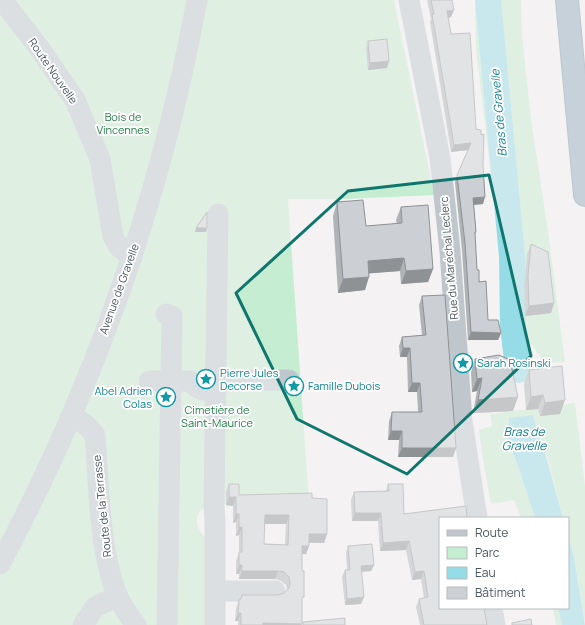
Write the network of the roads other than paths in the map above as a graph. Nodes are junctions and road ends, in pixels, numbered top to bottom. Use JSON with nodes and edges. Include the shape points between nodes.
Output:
{"nodes":[{"id":1,"x":2,"y":0,"type":"edge"},
{"id":2,"x":197,"y":0,"type":"edge"},
{"id":3,"x":409,"y":0,"type":"edge"},
{"id":4,"x":567,"y":0,"type":"edge"},
{"id":5,"x":585,"y":195,"type":"edge"},
{"id":6,"x":218,"y":214,"type":"dead end"},
{"id":7,"x":132,"y":258,"type":"junction"},
{"id":8,"x":166,"y":314,"type":"dead end"},
{"id":9,"x":216,"y":380,"type":"junction"},
{"id":10,"x":289,"y":380,"type":"dead end"},
{"id":11,"x":149,"y":381,"type":"dead end"},
{"id":12,"x":181,"y":381,"type":"junction"},
{"id":13,"x":72,"y":416,"type":"junction"},
{"id":14,"x":477,"y":517,"type":"edge"},
{"id":15,"x":0,"y":564,"type":"edge"},
{"id":16,"x":215,"y":590,"type":"junction"},
{"id":17,"x":275,"y":591,"type":"dead end"},
{"id":18,"x":118,"y":596,"type":"junction"},
{"id":19,"x":492,"y":609,"type":"edge"},
{"id":20,"x":83,"y":625,"type":"edge"},
{"id":21,"x":136,"y":625,"type":"edge"},
{"id":22,"x":167,"y":625,"type":"edge"},
{"id":23,"x":215,"y":625,"type":"edge"},
{"id":24,"x":495,"y":625,"type":"edge"}],
"edges":[{"from":1,"to":7,"type":"street","name":"Route Nouvelle","via":[[75,100],[100,159],[113,236],[119,248]]},
{"from":2,"to":7,"type":"street","name":"Avenue de Gravelle","via":[[165,143]]},
{"from":3,"to":14,"type":"street","name":"Rue du Maréchal Leclerc","via":[[440,158],[450,251],[462,421]]},
{"from":4,"to":5,"type":"highway"},
{"from":6,"to":9,"type":"street"},
{"from":7,"to":13,"type":"street","name":"Avenue de Gravelle"},
{"from":8,"to":12,"type":"street","via":[[172,316]]},
{"from":9,"to":10,"type":"street"},
{"from":9,"to":12,"type":"street","via":[[202,390]]},
{"from":9,"to":16,"type":"street"},
{"from":11,"to":12,"type":"street"},
{"from":12,"to":22,"type":"street","via":[[170,394]]},
{"from":13,"to":15,"type":"street","name":"Avenue de Gravelle"},
{"from":13,"to":18,"type":"street","name":"Route de la Terrasse","via":[[95,434],[104,539]]},
{"from":16,"to":17,"type":"street"},
{"from":16,"to":23,"type":"street"},
{"from":18,"to":20,"type":"street","via":[[95,607]]},
{"from":18,"to":21,"type":"street","name":"Route de la Terrasse"},
{"from":19,"to":24,"type":"street"}]}
